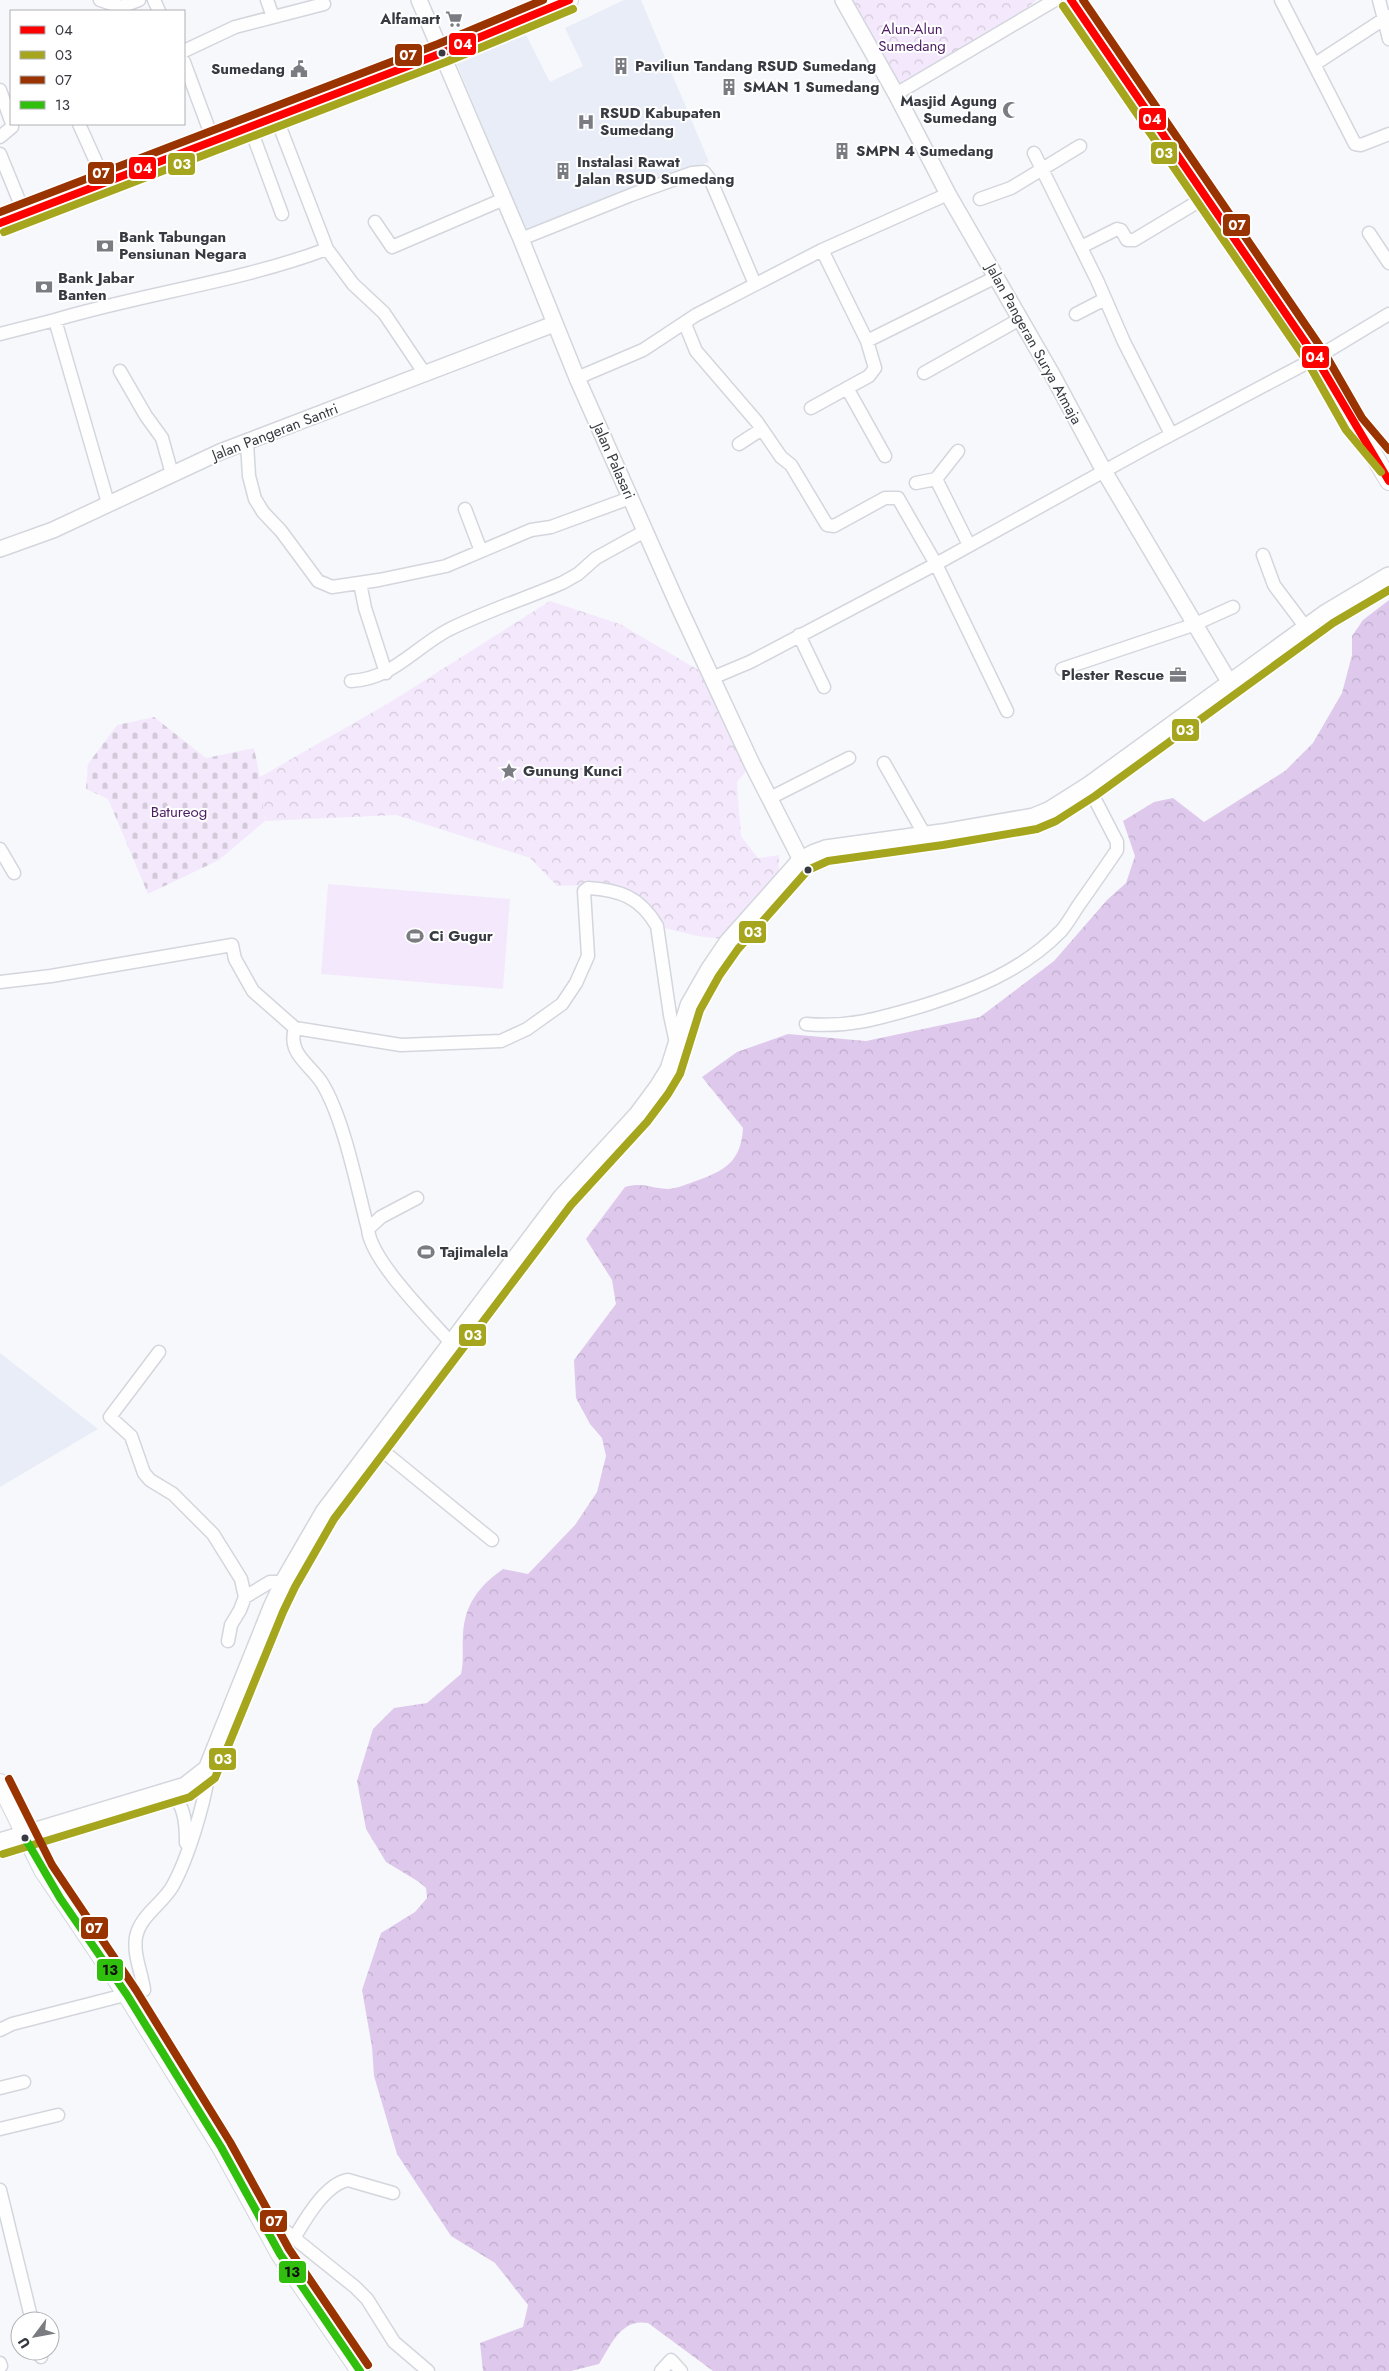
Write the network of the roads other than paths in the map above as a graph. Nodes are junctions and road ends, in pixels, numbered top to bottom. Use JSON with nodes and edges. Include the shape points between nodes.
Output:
{"nodes":[{"id":1,"x":100,"y":0,"type":"edge"},
{"id":2,"x":139,"y":0,"type":"edge"},
{"id":3,"x":267,"y":0,"type":"edge"},
{"id":4,"x":419,"y":0,"type":"edge"},
{"id":5,"x":569,"y":0,"type":"edge"},
{"id":6,"x":843,"y":0,"type":"edge"},
{"id":7,"x":1055,"y":0,"type":"edge"},
{"id":8,"x":1071,"y":0,"type":"edge"},
{"id":9,"x":1281,"y":0,"type":"edge"},
{"id":10,"x":1379,"y":0,"type":"edge"},
{"id":11,"x":324,"y":4,"type":"dead end"},
{"id":12,"x":544,"y":4,"type":"edge"},
{"id":13,"x":273,"y":17,"type":"junction"},
{"id":14,"x":1387,"y":18,"type":"edge"},
{"id":15,"x":1389,"y":39,"type":"edge"},
{"id":16,"x":185,"y":51,"type":"edge"},
{"id":17,"x":442,"y":53,"type":"junction"},
{"id":18,"x":1314,"y":64,"type":"junction"},
{"id":19,"x":185,"y":65,"type":"edge"},
{"id":20,"x":0,"y":90,"type":"edge"},
{"id":21,"x":896,"y":94,"type":"junction"},
{"id":22,"x":276,"y":117,"type":"junction"},
{"id":23,"x":10,"y":118,"type":"edge"},
{"id":24,"x":12,"y":125,"type":"edge"},
{"id":25,"x":79,"y":125,"type":"edge"},
{"id":26,"x":250,"y":127,"type":"junction"},
{"id":27,"x":1389,"y":134,"type":"edge"},
{"id":28,"x":0,"y":137,"type":"edge"},
{"id":29,"x":213,"y":140,"type":"junction"},
{"id":30,"x":1080,"y":146,"type":"dead end"},
{"id":31,"x":1034,"y":153,"type":"dead end"},
{"id":32,"x":0,"y":154,"type":"edge"},
{"id":33,"x":1041,"y":168,"type":"junction"},
{"id":34,"x":106,"y":184,"type":"junction"},
{"id":35,"x":948,"y":194,"type":"junction"},
{"id":36,"x":1204,"y":198,"type":"junction"},
{"id":37,"x":504,"y":199,"type":"junction"},
{"id":38,"x":980,"y":199,"type":"dead end"},
{"id":39,"x":282,"y":214,"type":"dead end"},
{"id":40,"x":25,"y":215,"type":"junction"},
{"id":41,"x":375,"y":222,"type":"dead end"},
{"id":42,"x":0,"y":223,"type":"edge"},
{"id":43,"x":1369,"y":232,"type":"dead end"},
{"id":44,"x":521,"y":239,"type":"junction"},
{"id":45,"x":1081,"y":247,"type":"junction"},
{"id":46,"x":327,"y":250,"type":"junction"},
{"id":47,"x":822,"y":250,"type":"junction"},
{"id":48,"x":1389,"y":263,"type":"edge"},
{"id":49,"x":996,"y":277,"type":"junction"},
{"id":50,"x":755,"y":284,"type":"junction"},
{"id":51,"x":1105,"y":299,"type":"junction"},
{"id":52,"x":1076,"y":314,"type":"dead end"},
{"id":53,"x":1389,"y":314,"type":"edge"},
{"id":54,"x":1020,"y":319,"type":"junction"},
{"id":55,"x":55,"y":320,"type":"junction"},
{"id":56,"x":554,"y":324,"type":"junction"},
{"id":57,"x":685,"y":324,"type":"junction"},
{"id":58,"x":0,"y":334,"type":"edge"},
{"id":59,"x":867,"y":341,"type":"junction"},
{"id":60,"x":1316,"y":358,"type":"junction"},
{"id":61,"x":120,"y":371,"type":"dead end"},
{"id":62,"x":924,"y":373,"type":"dead end"},
{"id":63,"x":425,"y":374,"type":"junction"},
{"id":64,"x":577,"y":378,"type":"junction"},
{"id":65,"x":847,"y":388,"type":"junction"},
{"id":66,"x":811,"y":408,"type":"dead end"},
{"id":67,"x":762,"y":429,"type":"junction"},
{"id":68,"x":1361,"y":433,"type":"junction"},
{"id":69,"x":1171,"y":434,"type":"junction"},
{"id":70,"x":247,"y":443,"type":"junction"},
{"id":71,"x":739,"y":444,"type":"dead end"},
{"id":72,"x":958,"y":451,"type":"dead end"},
{"id":73,"x":885,"y":456,"type":"dead end"},
{"id":74,"x":1389,"y":466,"type":"edge"},
{"id":75,"x":1104,"y":471,"type":"junction"},
{"id":76,"x":172,"y":474,"type":"junction"},
{"id":77,"x":936,"y":479,"type":"junction"},
{"id":78,"x":1389,"y":481,"type":"edge"},
{"id":79,"x":916,"y":482,"type":"dead end"},
{"id":80,"x":630,"y":498,"type":"junction"},
{"id":81,"x":108,"y":503,"type":"junction"},
{"id":82,"x":465,"y":509,"type":"dead end"},
{"id":83,"x":645,"y":531,"type":"junction"},
{"id":84,"x":969,"y":545,"type":"junction"},
{"id":85,"x":0,"y":549,"type":"edge"},
{"id":86,"x":481,"y":551,"type":"junction"},
{"id":87,"x":1263,"y":555,"type":"dead end"},
{"id":88,"x":1389,"y":562,"type":"edge"},
{"id":89,"x":936,"y":564,"type":"junction"},
{"id":90,"x":1389,"y":578,"type":"edge"},
{"id":91,"x":360,"y":583,"type":"junction"},
{"id":92,"x":1233,"y":607,"type":"dead end"},
{"id":93,"x":1327,"y":615,"type":"junction"},
{"id":94,"x":1193,"y":625,"type":"junction"},
{"id":95,"x":1307,"y":629,"type":"junction"},
{"id":96,"x":799,"y":635,"type":"junction"},
{"id":97,"x":1062,"y":669,"type":"dead end"},
{"id":98,"x":386,"y":673,"type":"junction"},
{"id":99,"x":712,"y":678,"type":"junction"},
{"id":100,"x":351,"y":681,"type":"dead end"},
{"id":101,"x":1231,"y":685,"type":"junction"},
{"id":102,"x":824,"y":686,"type":"dead end"},
{"id":103,"x":1007,"y":711,"type":"dead end"},
{"id":104,"x":849,"y":758,"type":"dead end"},
{"id":105,"x":884,"y":763,"type":"dead end"},
{"id":106,"x":1089,"y":788,"type":"junction"},
{"id":107,"x":770,"y":798,"type":"junction"},
{"id":108,"x":926,"y":837,"type":"junction"},
{"id":109,"x":0,"y":848,"type":"edge"},
{"id":110,"x":802,"y":862,"type":"junction"},
{"id":111,"x":14,"y":873,"type":"dead end"},
{"id":112,"x":0,"y":982,"type":"edge"},
{"id":113,"x":806,"y":1024,"type":"dead end"},
{"id":114,"x":295,"y":1028,"type":"junction"},
{"id":115,"x":678,"y":1051,"type":"junction"},
{"id":116,"x":417,"y":1198,"type":"dead end"},
{"id":117,"x":368,"y":1229,"type":"junction"},
{"id":118,"x":453,"y":1345,"type":"junction"},
{"id":119,"x":159,"y":1352,"type":"dead end"},
{"id":120,"x":378,"y":1447,"type":"junction"},
{"id":121,"x":492,"y":1540,"type":"dead end"},
{"id":122,"x":286,"y":1582,"type":"junction"},
{"id":123,"x":244,"y":1597,"type":"junction"},
{"id":124,"x":228,"y":1641,"type":"dead end"},
{"id":125,"x":208,"y":1770,"type":"junction"},
{"id":126,"x":0,"y":1784,"type":"edge"},
{"id":127,"x":171,"y":1793,"type":"junction"},
{"id":128,"x":25,"y":1838,"type":"junction"},
{"id":129,"x":0,"y":1844,"type":"edge"},
{"id":130,"x":186,"y":1851,"type":"junction"},
{"id":131,"x":127,"y":1995,"type":"junction"},
{"id":132,"x":0,"y":2030,"type":"edge"},
{"id":133,"x":24,"y":2082,"type":"dead end"},
{"id":134,"x":0,"y":2088,"type":"edge"},
{"id":135,"x":58,"y":2115,"type":"dead end"},
{"id":136,"x":0,"y":2129,"type":"edge"},
{"id":137,"x":0,"y":2190,"type":"edge"},
{"id":138,"x":393,"y":2193,"type":"dead end"},
{"id":139,"x":250,"y":2203,"type":"junction"},
{"id":140,"x":294,"y":2238,"type":"junction"},
{"id":141,"x":30,"y":2311,"type":"edge"},
{"id":142,"x":394,"y":2342,"type":"junction"},
{"id":143,"x":360,"y":2371,"type":"edge"},
{"id":144,"x":415,"y":2371,"type":"edge"},
{"id":145,"x":428,"y":2371,"type":"edge"},
{"id":146,"x":660,"y":2371,"type":"edge"},
{"id":147,"x":681,"y":2371,"type":"edge"}],
"edges":[{"from":1,"to":2,"type":"street","via":[[121,7]]},
{"from":3,"to":13,"type":"street"},
{"from":4,"to":17,"type":"street","name":"Jalan Palasari"},
{"from":5,"to":12,"type":"main road"},
{"from":6,"to":21,"type":"street","name":"Jalan Pangeran Surya Atmaja"},
{"from":7,"to":21,"type":"street"},
{"from":8,"to":36,"type":"main road"},
{"from":9,"to":18,"type":"street"},
{"from":10,"to":14,"type":"street"},
{"from":11,"to":13,"type":"street"},
{"from":12,"to":17,"type":"main road"},
{"from":13,"to":16,"type":"street","via":[[236,27]]},
{"from":14,"to":15,"type":"street"},
{"from":14,"to":18,"type":"street"},
{"from":17,"to":22,"type":"main road"},
{"from":17,"to":37,"type":"street","name":"Jalan Palasari"},
{"from":18,"to":27,"type":"street","via":[[1355,144],[1361,145]]},
{"from":19,"to":29,"type":"street"},
{"from":20,"to":23,"type":"street"},
{"from":21,"to":35,"type":"street","name":"Jalan Pangeran Surya Atmaja"},
{"from":22,"to":26,"type":"main road"},
{"from":22,"to":46,"type":"street"},
{"from":24,"to":28,"type":"street"},
{"from":25,"to":34,"type":"street"},
{"from":26,"to":29,"type":"main road"},
{"from":26,"to":39,"type":"street"},
{"from":29,"to":34,"type":"main road"},
{"from":30,"to":33,"type":"street"},
{"from":31,"to":33,"type":"street"},
{"from":32,"to":40,"type":"street"},
{"from":33,"to":38,"type":"street","via":[[1011,188]]},
{"from":33,"to":45,"type":"street"},
{"from":34,"to":40,"type":"main road"},
{"from":35,"to":47,"type":"street"},
{"from":35,"to":49,"type":"street","name":"Jalan Pangeran Surya Atmaja"},
{"from":36,"to":45,"type":"street","via":[[1134,240],[1127,240],[1117,229]]},
{"from":36,"to":60,"type":"main road"},
{"from":37,"to":41,"type":"street","via":[[392,247]]},
{"from":37,"to":44,"type":"street","name":"Jalan Palasari"},
{"from":40,"to":42,"type":"main road"},
{"from":43,"to":48,"type":"street"},
{"from":44,"to":50,"type":"street","via":[[631,195],[692,173],[704,172],[711,181]]},
{"from":44,"to":56,"type":"street","name":"Jalan Palasari"},
{"from":45,"to":51,"type":"street"},
{"from":46,"to":55,"type":"street","via":[[255,272]]},
{"from":46,"to":63,"type":"street","via":[[353,284],[384,313]]},
{"from":47,"to":50,"type":"street"},
{"from":47,"to":59,"type":"street"},
{"from":49,"to":54,"type":"street","name":"Jalan Pangeran Surya Atmaja"},
{"from":49,"to":59,"type":"street"},
{"from":50,"to":57,"type":"street"},
{"from":51,"to":52,"type":"street"},
{"from":51,"to":69,"type":"street"},
{"from":53,"to":60,"type":"street"},
{"from":54,"to":62,"type":"street"},
{"from":54,"to":75,"type":"street","name":"Jalan Pangeran Surya Atmaja"},
{"from":55,"to":58,"type":"street"},
{"from":55,"to":81,"type":"street"},
{"from":56,"to":63,"type":"street","name":"Jalan Pangeran Santri"},
{"from":56,"to":64,"type":"street","name":"Jalan Palasari"},
{"from":57,"to":64,"type":"street","via":[[643,350]]},
{"from":57,"to":67,"type":"street","via":[[701,358]]},
{"from":59,"to":65,"type":"street","via":[[874,371]]},
{"from":60,"to":68,"type":"main road"},
{"from":60,"to":69,"type":"street"},
{"from":61,"to":76,"type":"street","via":[[162,438]]},
{"from":63,"to":70,"type":"street","name":"Jalan Pangeran Santri"},
{"from":64,"to":80,"type":"street","name":"Jalan Palasari"},
{"from":65,"to":66,"type":"street"},
{"from":65,"to":73,"type":"street"},
{"from":67,"to":71,"type":"street"},
{"from":67,"to":89,"type":"street","via":[[781,457],[793,467],[827,525],[834,526],[885,498],[898,498]]},
{"from":68,"to":74,"type":"main road"},
{"from":68,"to":78,"type":"main road"},
{"from":69,"to":75,"type":"street"},
{"from":70,"to":76,"type":"street","name":"Jalan Pangeran Santri"},
{"from":70,"to":91,"type":"street","via":[[249,476],[255,499],[318,581],[332,587]]},
{"from":72,"to":77,"type":"street"},
{"from":75,"to":84,"type":"street"},
{"from":75,"to":94,"type":"street","name":"Jalan Pangeran Surya Atmaja"},
{"from":76,"to":81,"type":"street","name":"Jalan Pangeran Santri"},
{"from":77,"to":79,"type":"street"},
{"from":77,"to":84,"type":"street"},
{"from":80,"to":83,"type":"street","name":"Jalan Palasari"},
{"from":80,"to":86,"type":"street","via":[[551,527],[531,530]]},
{"from":81,"to":85,"type":"street","name":"Jalan Pangeran Santri","via":[[53,530]]},
{"from":82,"to":86,"type":"street"},
{"from":83,"to":98,"type":"street","via":[[596,558],[562,583],[427,642]]},
{"from":83,"to":99,"type":"street","name":"Jalan Palasari"},
{"from":84,"to":89,"type":"street"},
{"from":86,"to":91,"type":"street","via":[[446,566]]},
{"from":87,"to":95,"type":"street","via":[[1274,585]]},
{"from":88,"to":93,"type":"highway","via":[[1341,599]]},
{"from":89,"to":96,"type":"street"},
{"from":89,"to":103,"type":"street"},
{"from":90,"to":93,"type":"highway"},
{"from":91,"to":98,"type":"street"},
{"from":92,"to":94,"type":"street"},
{"from":93,"to":95,"type":"highway"},
{"from":94,"to":97,"type":"street"},
{"from":94,"to":101,"type":"street","name":"Jalan Pangeran Surya Atmaja"},
{"from":95,"to":101,"type":"highway"},
{"from":96,"to":99,"type":"street"},
{"from":96,"to":102,"type":"street"},
{"from":98,"to":100,"type":"street"},
{"from":99,"to":107,"type":"street","name":"Jalan Palasari"},
{"from":101,"to":106,"type":"highway"},
{"from":104,"to":107,"type":"street"},
{"from":105,"to":108,"type":"street"},
{"from":106,"to":108,"type":"highway","via":[[1034,819]]},
{"from":106,"to":113,"type":"street","via":[[1117,842],[1117,850],[1062,930],[1037,953],[1001,977],[898,1013],[862,1023]]},
{"from":107,"to":110,"type":"street","name":"Jalan Palasari"},
{"from":108,"to":110,"type":"highway","via":[[826,851]]},
{"from":109,"to":111,"type":"street"},
{"from":110,"to":115,"type":"highway","via":[[730,943],[710,971],[691,1006]]},
{"from":112,"to":114,"type":"street","via":[[232,945],[235,959],[253,991]]},
{"from":114,"to":115,"type":"street","via":[[401,1045],[501,1041],[527,1029],[562,1004],[576,984],[588,956],[584,893],[588,888],[624,894],[650,913],[657,926]]},
{"from":114,"to":117,"type":"street","via":[[296,1051],[322,1083],[338,1120]]},
{"from":115,"to":118,"type":"highway","via":[[671,1070],[655,1094],[563,1199]]},
{"from":116,"to":117,"type":"street","via":[[381,1217]]},
{"from":117,"to":118,"type":"street","via":[[370,1241],[382,1261]]},
{"from":118,"to":120,"type":"highway"},
{"from":119,"to":123,"type":"street","via":[[110,1417],[130,1436],[144,1473],[150,1480],[173,1494],[213,1534],[241,1580]]},
{"from":120,"to":121,"type":"street"},
{"from":120,"to":122,"type":"highway","via":[[326,1513]]},
{"from":122,"to":123,"type":"street","via":[[270,1582]]},
{"from":122,"to":125,"type":"highway"},
{"from":123,"to":124,"type":"street","via":[[231,1625]]},
{"from":125,"to":127,"type":"highway","via":[[193,1784]]},
{"from":125,"to":130,"type":"street","via":[[205,1794]]},
{"from":126,"to":128,"type":"main road"},
{"from":127,"to":128,"type":"highway"},
{"from":127,"to":130,"type":"street","via":[[180,1803],[186,1828]]},
{"from":128,"to":129,"type":"highway"},
{"from":128,"to":131,"type":"main road","via":[[60,1898]]},
{"from":130,"to":131,"type":"street","via":[[181,1870],[170,1890],[141,1924],[136,1937],[144,1990]]},
{"from":131,"to":132,"type":"street","via":[[12,2024]]},
{"from":131,"to":139,"type":"main road","via":[[221,2147]]},
{"from":133,"to":134,"type":"street"},
{"from":135,"to":136,"type":"street"},
{"from":137,"to":141,"type":"street"},
{"from":138,"to":140,"type":"street","via":[[348,2180],[342,2182],[313,2208]]},
{"from":139,"to":140,"type":"street"},
{"from":139,"to":143,"type":"main road","via":[[280,2254]]},
{"from":140,"to":142,"type":"street","via":[[367,2299]]},
{"from":142,"to":144,"type":"street"},
{"from":142,"to":145,"type":"street"},
{"from":146,"to":147,"type":"street","via":[[671,2360]]}]}
